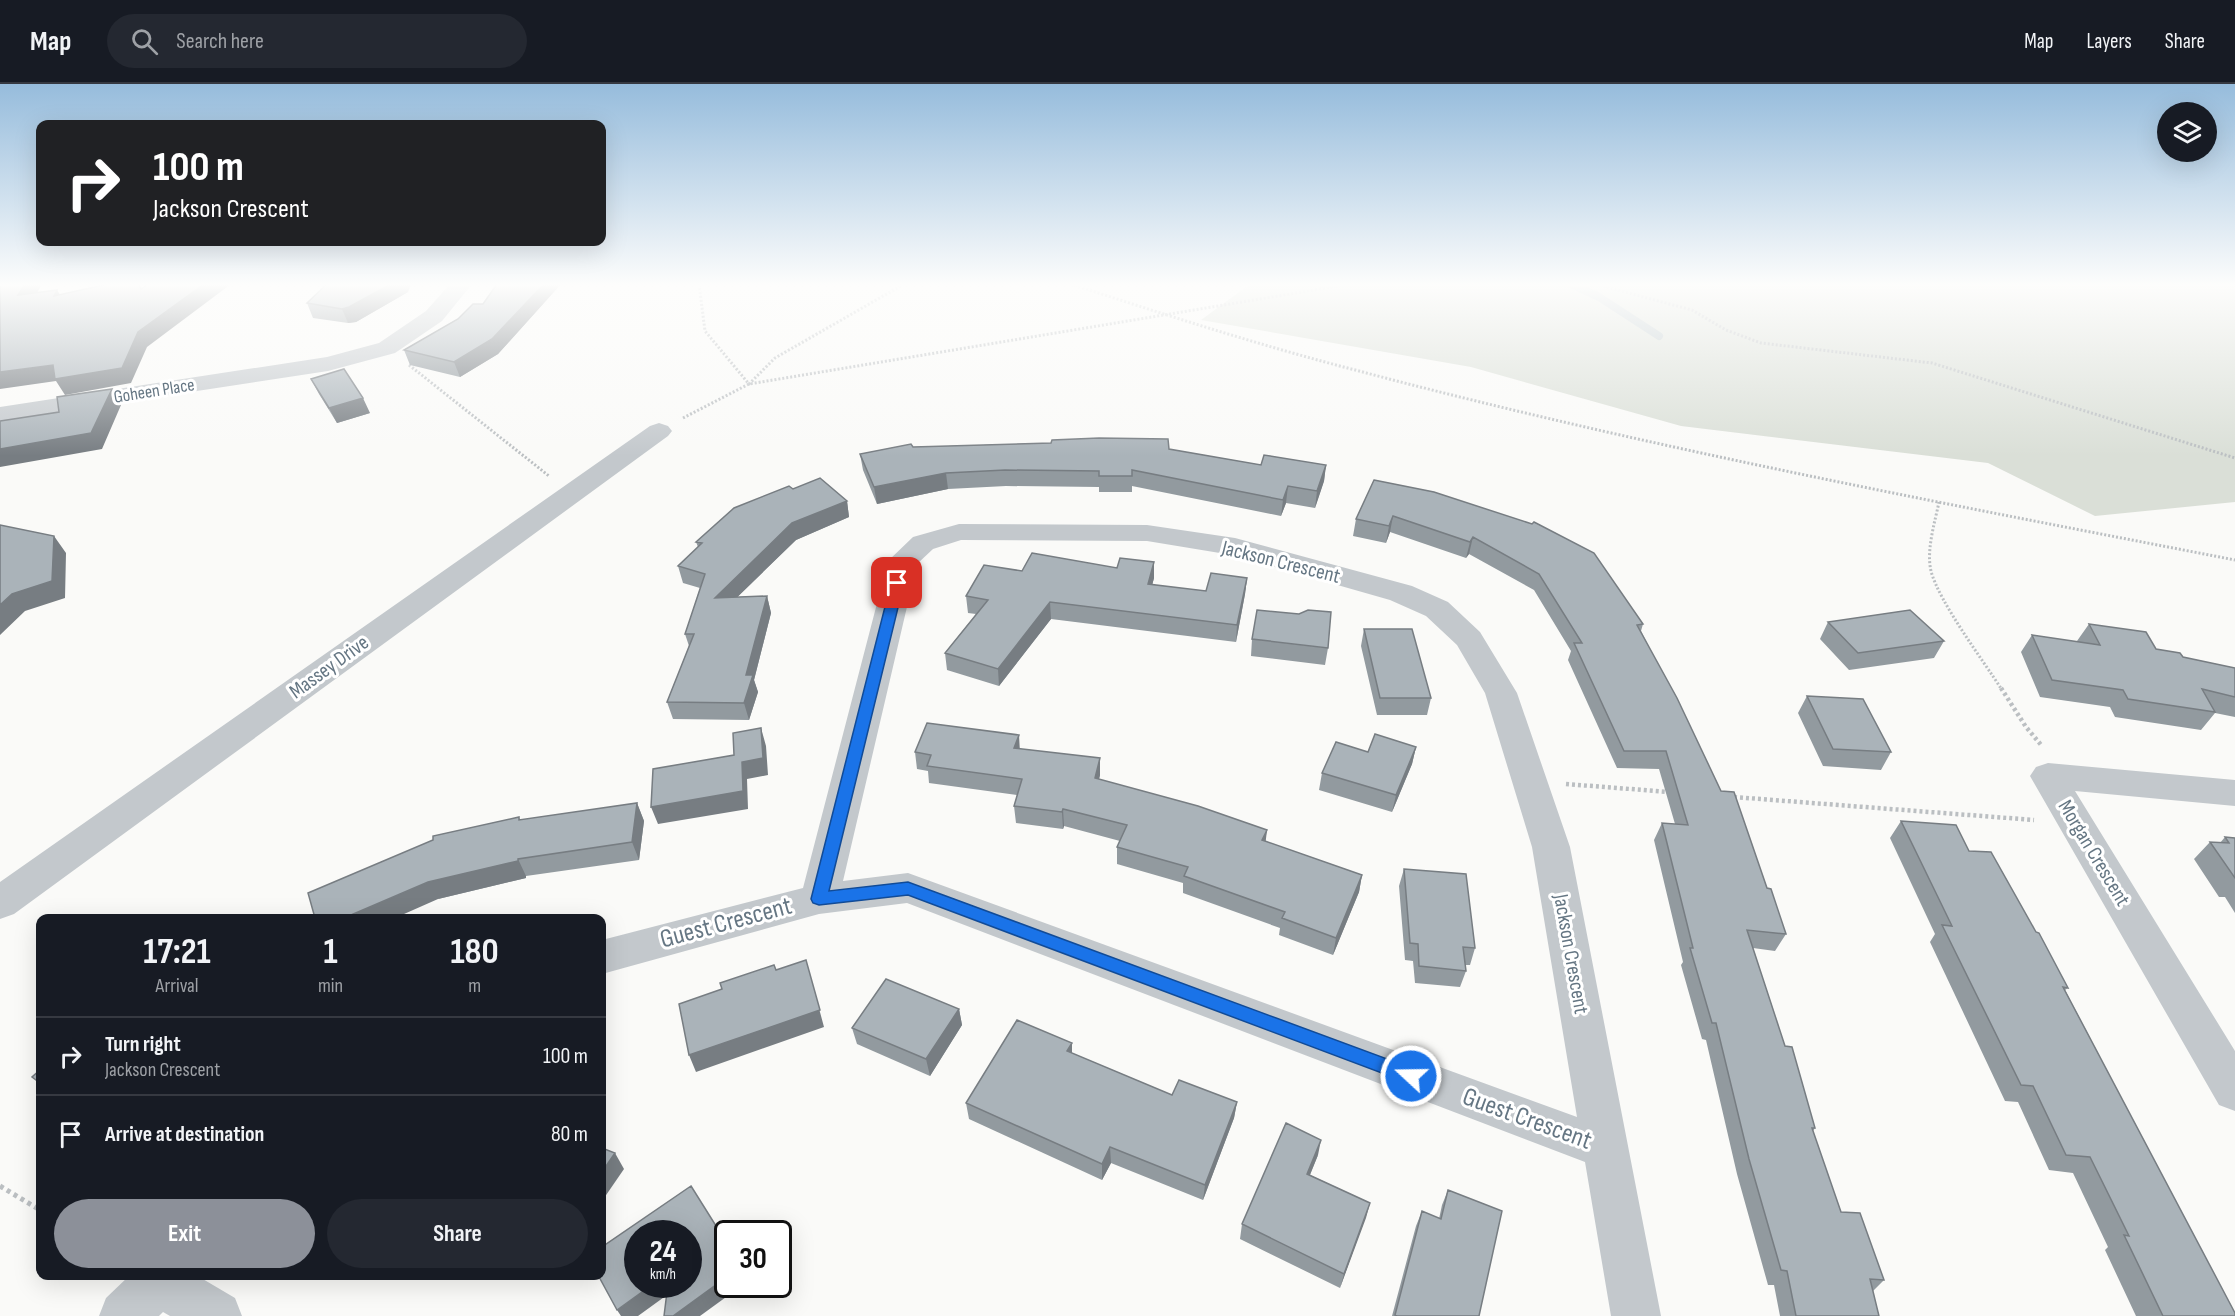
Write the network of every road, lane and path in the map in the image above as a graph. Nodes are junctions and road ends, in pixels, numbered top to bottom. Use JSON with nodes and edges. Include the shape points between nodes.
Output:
{"nodes":[{"id":1,"x":397,"y":341,"type":"edge"},
{"id":2,"x":714,"y":341,"type":"edge"},
{"id":3,"x":804,"y":341,"type":"edge"},
{"id":4,"x":1008,"y":341,"type":"edge"},
{"id":5,"x":1257,"y":341,"type":"edge"},
{"id":6,"x":1757,"y":341,"type":"edge"},
{"id":7,"x":387,"y":348,"type":"junction"},
{"id":8,"x":749,"y":384,"type":"junction"},
{"id":9,"x":0,"y":414,"type":"edge"},
{"id":10,"x":659,"y":431,"type":"joint"},
{"id":11,"x":2235,"y":458,"type":"edge"},
{"id":12,"x":572,"y":494,"type":"junction"},
{"id":13,"x":1940,"y":502,"type":"junction"},
{"id":14,"x":2235,"y":560,"type":"edge"},
{"id":15,"x":2068,"y":778,"type":"junction"},
{"id":16,"x":1529,"y":782,"type":"junction"},
{"id":17,"x":1672,"y":793,"type":"edge"},
{"id":18,"x":2235,"y":793,"type":"edge"},
{"id":19,"x":1732,"y":797,"type":"edge"},
{"id":20,"x":2077,"y":824,"type":"junction"},
{"id":21,"x":819,"y":899,"type":"junction"},
{"id":22,"x":0,"y":903,"type":"edge"},
{"id":23,"x":606,"y":956,"type":"edge"},
{"id":24,"x":2235,"y":1091,"type":"edge"},
{"id":25,"x":1607,"y":1149,"type":"junction"},
{"id":26,"x":0,"y":1186,"type":"edge"},
{"id":27,"x":36,"y":1208,"type":"edge"},
{"id":28,"x":160,"y":1280,"type":"edge"},
{"id":29,"x":165,"y":1280,"type":"edge"},
{"id":30,"x":124,"y":1316,"type":"edge"},
{"id":31,"x":217,"y":1316,"type":"edge"},
{"id":32,"x":1636,"y":1316,"type":"edge"}],
"edges":[{"from":1,"to":7,"type":"street","name":"Goheen Place"},
{"from":2,"to":8,"type":"path"},
{"from":3,"to":8,"type":"path","via":[[775,358]]},
{"from":4,"to":8,"type":"path"},
{"from":5,"to":13,"type":"path","via":[[1434,390],[1761,467]]},
{"from":6,"to":11,"type":"path","via":[[1932,363]]},
{"from":7,"to":9,"type":"street","name":"Goheen Place","via":[[328,364]]},
{"from":7,"to":12,"type":"path"},
{"from":8,"to":10,"type":"path"},
{"from":10,"to":12,"type":"street","name":"Massey Drive"},
{"from":12,"to":22,"type":"street","name":"Massey Drive"},
{"from":13,"to":14,"type":"path"},
{"from":13,"to":15,"type":"path","via":[[1930,569],[1939,591],[2026,727]]},
{"from":15,"to":18,"type":"street","name":"Morgan Crescent"},
{"from":15,"to":20,"type":"street","name":"Morgan Crescent","via":[[2049,776]]},
{"from":16,"to":17,"type":"path"},
{"from":16,"to":21,"type":"street","name":"Jackson Crescent","via":[[1501,693],[1469,639],[1437,609],[1401,593],[1235,548],[1147,533],[959,532],[923,543],[903,561]]},
{"from":16,"to":25,"type":"street","name":"Jackson Crescent","via":[[1551,847]]},
{"from":19,"to":20,"type":"path"},
{"from":20,"to":24,"type":"street","name":"Morgan Crescent"},
{"from":21,"to":23,"type":"street","name":"Guest Crescent"},
{"from":21,"to":25,"type":"street","name":"Guest Crescent","via":[[908,888]]},
{"from":25,"to":32,"type":"street","name":"Guest Crescent"},
{"from":26,"to":27,"type":"path"},
{"from":28,"to":30,"type":"street"},
{"from":29,"to":31,"type":"street"}]}
